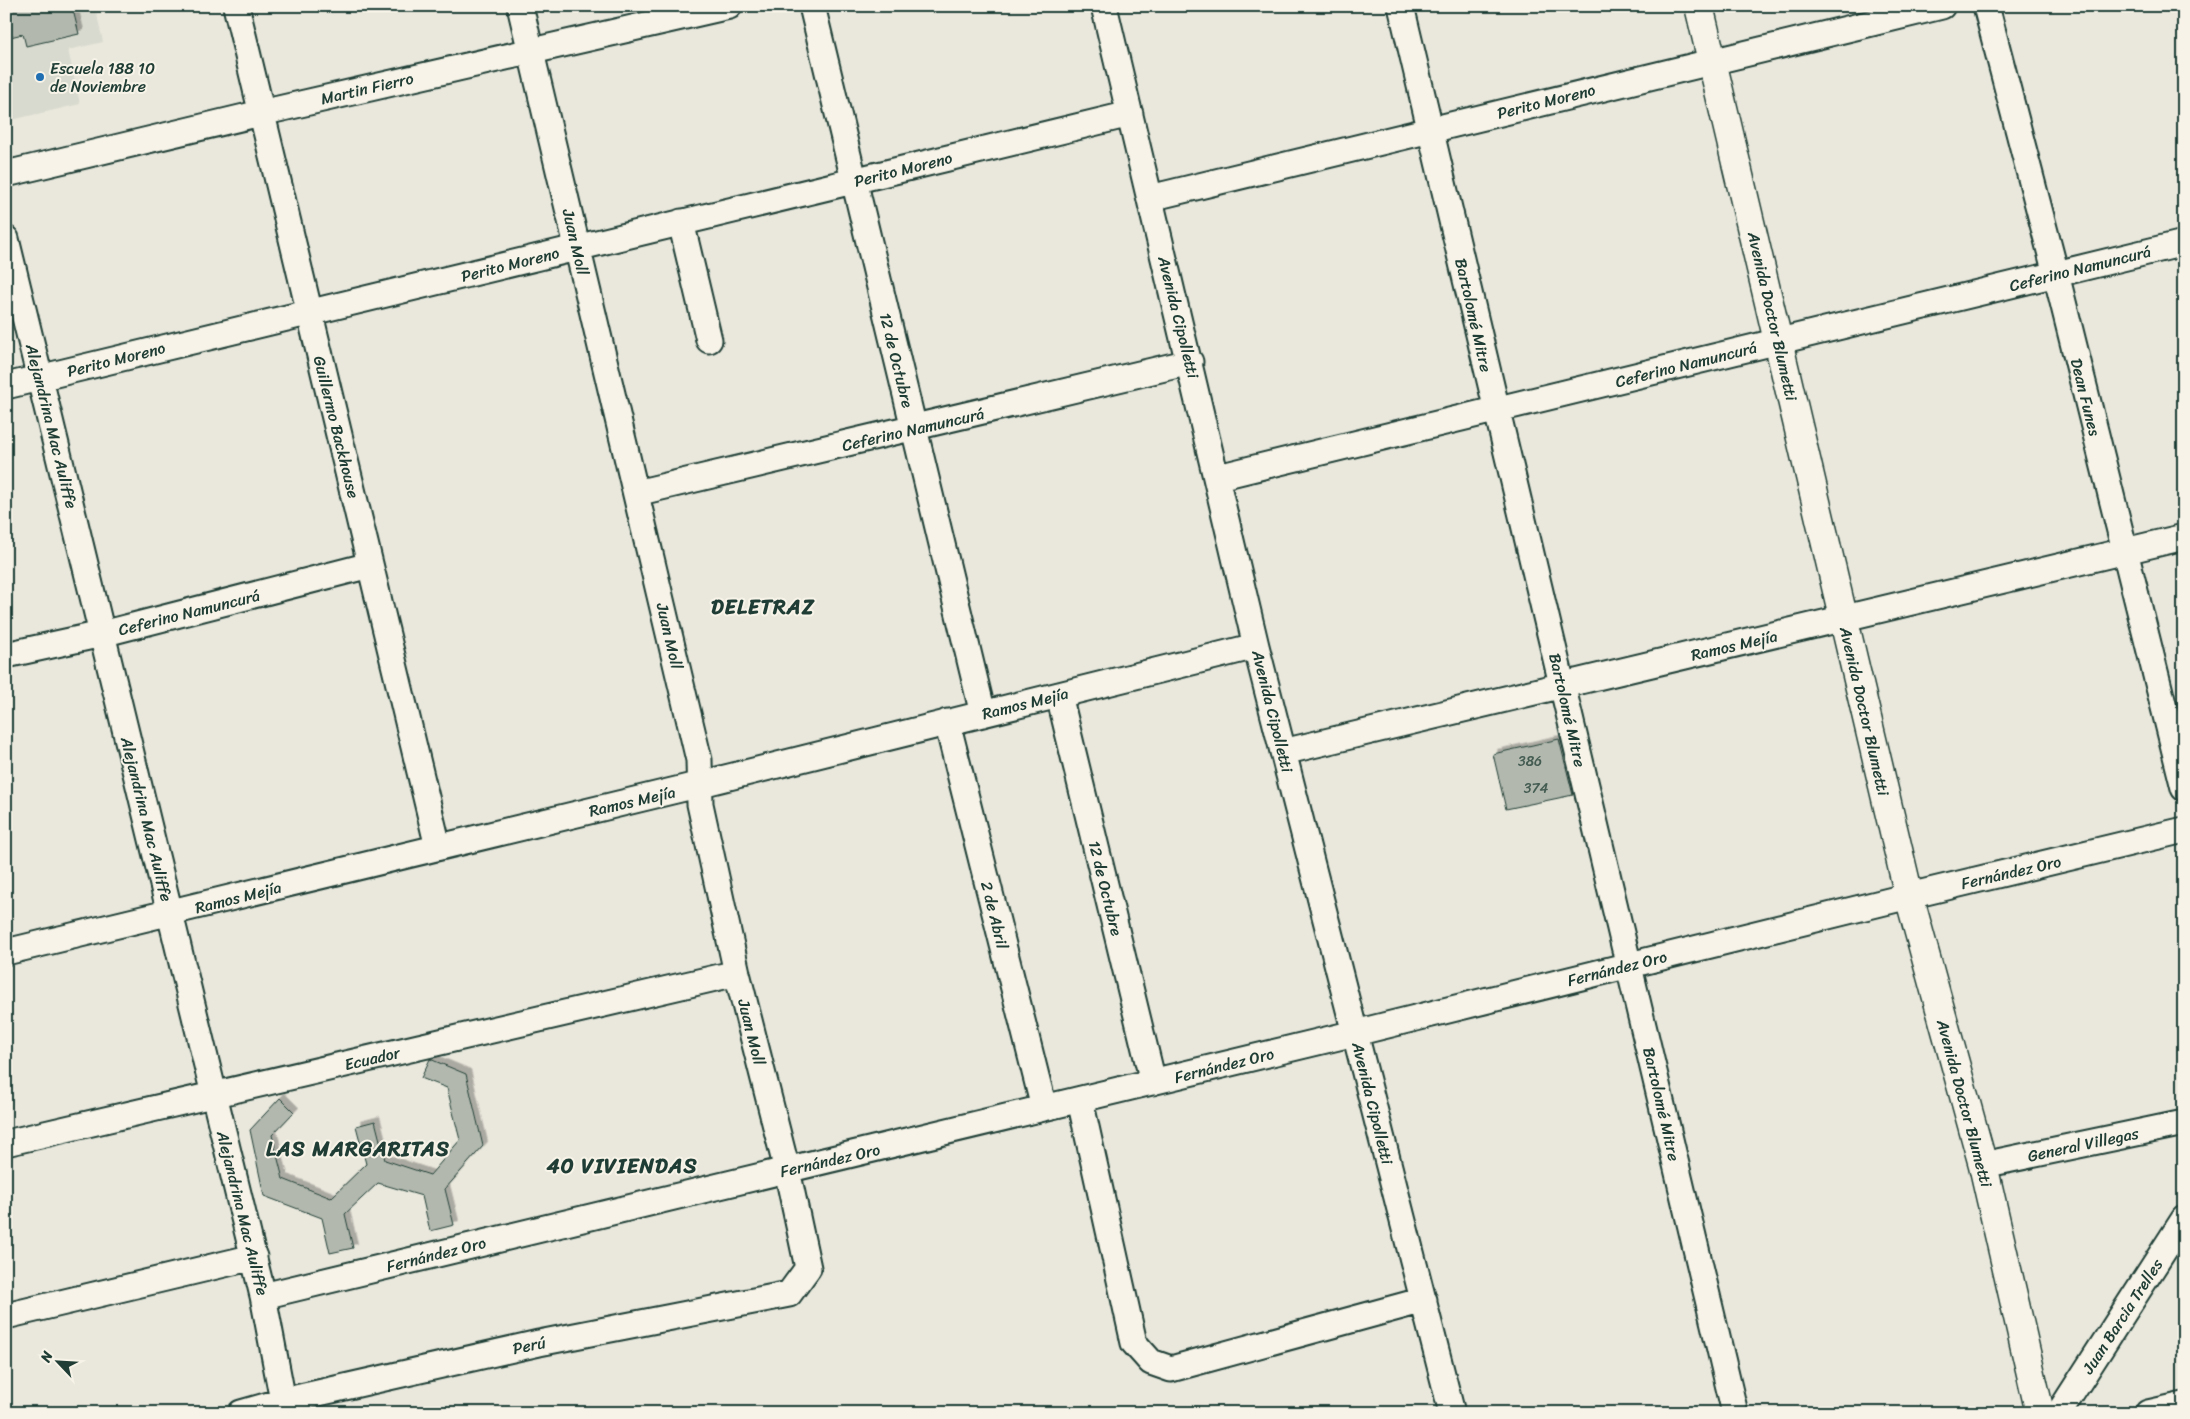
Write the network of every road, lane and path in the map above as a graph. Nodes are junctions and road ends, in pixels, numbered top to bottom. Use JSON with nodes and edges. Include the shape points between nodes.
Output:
{"nodes":[{"id":1,"x":236,"y":6,"type":"edge"},
{"id":2,"x":520,"y":6,"type":"edge"},
{"id":3,"x":729,"y":6,"type":"edge"},
{"id":4,"x":812,"y":6,"type":"edge"},
{"id":5,"x":1104,"y":6,"type":"edge"},
{"id":6,"x":1401,"y":6,"type":"edge"},
{"id":7,"x":1699,"y":6,"type":"edge"},
{"id":8,"x":1942,"y":6,"type":"edge"},
{"id":9,"x":1986,"y":6,"type":"edge"},
{"id":10,"x":531,"y":51,"type":"junction"},
{"id":11,"x":1712,"y":61,"type":"junction"},
{"id":12,"x":261,"y":113,"type":"junction"},
{"id":13,"x":1130,"y":114,"type":"junction"},
{"id":14,"x":1430,"y":129,"type":"junction"},
{"id":15,"x":6,"y":174,"type":"edge"},
{"id":16,"x":854,"y":181,"type":"junction"},
{"id":17,"x":1150,"y":198,"type":"junction"},
{"id":18,"x":681,"y":222,"type":"junction"},
{"id":19,"x":6,"y":239,"type":"edge"},
{"id":20,"x":2184,"y":243,"type":"edge"},
{"id":21,"x":578,"y":247,"type":"junction"},
{"id":22,"x":2056,"y":274,"type":"junction"},
{"id":23,"x":310,"y":313,"type":"junction"},
{"id":24,"x":709,"y":340,"type":"dead end"},
{"id":25,"x":1779,"y":341,"type":"junction"},
{"id":26,"x":1190,"y":362,"type":"junction"},
{"id":27,"x":40,"y":378,"type":"junction"},
{"id":28,"x":6,"y":386,"type":"edge"},
{"id":29,"x":1497,"y":410,"type":"junction"},
{"id":30,"x":914,"y":429,"type":"junction"},
{"id":31,"x":1218,"y":477,"type":"junction"},
{"id":32,"x":636,"y":493,"type":"junction"},
{"id":33,"x":2184,"y":537,"type":"edge"},
{"id":34,"x":2124,"y":551,"type":"junction"},
{"id":35,"x":370,"y":565,"type":"junction"},
{"id":36,"x":1843,"y":619,"type":"junction"},
{"id":37,"x":102,"y":634,"type":"junction"},
{"id":38,"x":1256,"y":646,"type":"junction"},
{"id":39,"x":6,"y":655,"type":"edge"},
{"id":40,"x":1562,"y":686,"type":"junction"},
{"id":41,"x":1059,"y":695,"type":"junction"},
{"id":42,"x":983,"y":714,"type":"junction"},
{"id":43,"x":947,"y":722,"type":"junction"},
{"id":44,"x":1283,"y":752,"type":"junction"},
{"id":45,"x":701,"y":784,"type":"junction"},
{"id":46,"x":2184,"y":788,"type":"edge"},
{"id":47,"x":2184,"y":830,"type":"edge"},
{"id":48,"x":438,"y":847,"type":"junction"},
{"id":49,"x":1909,"y":896,"type":"junction"},
{"id":50,"x":170,"y":913,"type":"junction"},
{"id":51,"x":6,"y":952,"type":"edge"},
{"id":52,"x":1629,"y":965,"type":"junction"},
{"id":53,"x":737,"y":973,"type":"junction"},
{"id":54,"x":1355,"y":1033,"type":"junction"},
{"id":55,"x":1153,"y":1082,"type":"junction"},
{"id":56,"x":214,"y":1094,"type":"junction"},
{"id":57,"x":1080,"y":1100,"type":"junction"},
{"id":58,"x":1044,"y":1108,"type":"junction"},
{"id":59,"x":2184,"y":1123,"type":"edge"},
{"id":60,"x":6,"y":1143,"type":"edge"},
{"id":61,"x":1982,"y":1165,"type":"junction"},
{"id":62,"x":787,"y":1170,"type":"junction"},
{"id":63,"x":2184,"y":1219,"type":"edge"},
{"id":64,"x":254,"y":1257,"type":"junction"},
{"id":65,"x":808,"y":1268,"type":"joint"},
{"id":66,"x":263,"y":1296,"type":"junction"},
{"id":67,"x":1424,"y":1300,"type":"junction"},
{"id":68,"x":6,"y":1316,"type":"edge"},
{"id":69,"x":284,"y":1401,"type":"junction"},
{"id":70,"x":2184,"y":1405,"type":"edge"},
{"id":71,"x":241,"y":1413,"type":"edge"},
{"id":72,"x":1452,"y":1413,"type":"edge"},
{"id":73,"x":1735,"y":1413,"type":"edge"},
{"id":74,"x":2040,"y":1413,"type":"edge"},
{"id":75,"x":2059,"y":1413,"type":"edge"},
{"id":76,"x":2148,"y":1413,"type":"edge"}],
"edges":[{"from":1,"to":12,"type":"street","name":"Guillermo Backhouse"},
{"from":2,"to":10,"type":"street","name":"Juan Moll"},
{"from":3,"to":10,"type":"street","name":"Martin Fierro"},
{"from":4,"to":16,"type":"street","name":"12 de Octubre"},
{"from":5,"to":13,"type":"street","name":"Avenida Cipolletti"},
{"from":6,"to":14,"type":"street","name":"Bartolomé Mitre"},
{"from":7,"to":11,"type":"main road","name":"Avenida Doctor Blumetti"},
{"from":8,"to":11,"type":"street","name":"Perito Moreno"},
{"from":9,"to":22,"type":"street","name":"Dean Funes"},
{"from":10,"to":12,"type":"street","name":"Martin Fierro"},
{"from":10,"to":21,"type":"street","name":"Juan Moll"},
{"from":11,"to":14,"type":"street","name":"Perito Moreno"},
{"from":11,"to":25,"type":"main road","name":"Avenida Doctor Blumetti"},
{"from":12,"to":15,"type":"street","name":"Martin Fierro"},
{"from":12,"to":23,"type":"street","name":"Guillermo Backhouse"},
{"from":13,"to":16,"type":"street","name":"Perito Moreno"},
{"from":13,"to":17,"type":"street","name":"Avenida Cipolletti"},
{"from":14,"to":17,"type":"street","name":"Perito Moreno"},
{"from":14,"to":29,"type":"street","name":"Bartolomé Mitre"},
{"from":16,"to":18,"type":"street","name":"Perito Moreno"},
{"from":16,"to":30,"type":"street","name":"12 de Octubre"},
{"from":17,"to":26,"type":"street","name":"Avenida Cipolletti"},
{"from":18,"to":21,"type":"street","name":"Perito Moreno"},
{"from":18,"to":24,"type":"street"},
{"from":19,"to":27,"type":"street","name":"Alejandrina Mac Auliffe"},
{"from":20,"to":22,"type":"street","name":"Ceferino Namuncurá"},
{"from":21,"to":23,"type":"street","name":"Perito Moreno"},
{"from":21,"to":32,"type":"street","name":"Juan Moll"},
{"from":22,"to":25,"type":"street","name":"Ceferino Namuncurá"},
{"from":22,"to":34,"type":"street","name":"Dean Funes"},
{"from":23,"to":27,"type":"street","name":"Perito Moreno"},
{"from":23,"to":35,"type":"street","name":"Guillermo Backhouse"},
{"from":25,"to":29,"type":"street","name":"Ceferino Namuncurá"},
{"from":25,"to":36,"type":"main road","name":"Avenida Doctor Blumetti"},
{"from":26,"to":30,"type":"street","name":"Ceferino Namuncurá"},
{"from":26,"to":31,"type":"street","name":"Avenida Cipolletti"},
{"from":27,"to":28,"type":"street","name":"Perito Moreno"},
{"from":27,"to":37,"type":"street","name":"Alejandrina Mac Auliffe"},
{"from":29,"to":31,"type":"street","name":"Ceferino Namuncurá"},
{"from":29,"to":40,"type":"street","name":"Bartolomé Mitre"},
{"from":30,"to":32,"type":"street","name":"Ceferino Namuncurá"},
{"from":30,"to":42,"type":"street","name":"12 de Octubre"},
{"from":31,"to":38,"type":"street","name":"Avenida Cipolletti"},
{"from":32,"to":45,"type":"street","name":"Juan Moll","via":[[699,760]]},
{"from":33,"to":34,"type":"street","name":"Ramos Mejía"},
{"from":34,"to":36,"type":"street","name":"Ramos Mejía"},
{"from":34,"to":46,"type":"street","name":"Dean Funes"},
{"from":35,"to":37,"type":"street","name":"Ceferino Namuncurá"},
{"from":35,"to":48,"type":"street","name":"Guillermo Backhouse"},
{"from":36,"to":40,"type":"street","name":"Ramos Mejía"},
{"from":36,"to":49,"type":"main road","name":"Avenida Doctor Blumetti"},
{"from":37,"to":39,"type":"street","name":"Ceferino Namuncurá"},
{"from":37,"to":50,"type":"street","name":"Alejandrina Mac Auliffe"},
{"from":38,"to":41,"type":"street","name":"Ramos Mejía"},
{"from":38,"to":44,"type":"street","name":"Avenida Cipolletti"},
{"from":40,"to":44,"type":"street","name":"Ramos Mejía"},
{"from":40,"to":52,"type":"street","name":"Bartolomé Mitre"},
{"from":41,"to":42,"type":"street","name":"Ramos Mejía"},
{"from":41,"to":55,"type":"street","name":"12 de Octubre"},
{"from":42,"to":43,"type":"street","name":"Ramos Mejía"},
{"from":43,"to":45,"type":"street","name":"Ramos Mejía"},
{"from":43,"to":58,"type":"street","name":"2 de Abril"},
{"from":44,"to":54,"type":"street","name":"Avenida Cipolletti"},
{"from":45,"to":48,"type":"street","name":"Ramos Mejía"},
{"from":45,"to":53,"type":"street","name":"Juan Moll","via":[[700,804]]},
{"from":47,"to":49,"type":"street","name":"Fernández Oro"},
{"from":48,"to":50,"type":"street","name":"Ramos Mejía"},
{"from":49,"to":52,"type":"street","name":"Fernández Oro"},
{"from":49,"to":61,"type":"main road","name":"Avenida Doctor Blumetti"},
{"from":50,"to":51,"type":"street","name":"Ramos Mejía"},
{"from":50,"to":56,"type":"street","name":"Alejandrina Mac Auliffe"},
{"from":52,"to":54,"type":"street","name":"Fernández Oro"},
{"from":52,"to":73,"type":"street","name":"Bartolomé Mitre"},
{"from":53,"to":56,"type":"street","name":"Ecuador"},
{"from":53,"to":62,"type":"street","name":"Juan Moll"},
{"from":54,"to":55,"type":"street","name":"Fernández Oro"},
{"from":54,"to":67,"type":"street","name":"Avenida Cipolletti"},
{"from":55,"to":57,"type":"street","name":"Fernández Oro"},
{"from":56,"to":60,"type":"street","name":"Ecuador"},
{"from":56,"to":64,"type":"street","name":"Alejandrina Mac Auliffe"},
{"from":57,"to":58,"type":"street","name":"Fernández Oro"},
{"from":57,"to":67,"type":"street","via":[[1134,1343],[1151,1362],[1170,1369]]},
{"from":58,"to":62,"type":"street","name":"Fernández Oro"},
{"from":59,"to":61,"type":"street","name":"General Villegas"},
{"from":61,"to":74,"type":"main road","name":"Avenida Doctor Blumetti"},
{"from":62,"to":65,"type":"street","name":"Juan Moll"},
{"from":62,"to":66,"type":"street","name":"Fernández Oro"},
{"from":63,"to":75,"type":"street","name":"Juan Barcia Trelles"},
{"from":64,"to":66,"type":"street","name":"Alejandrina Mac Auliffe"},
{"from":64,"to":68,"type":"street"},
{"from":65,"to":69,"type":"street","name":"Perú","via":[[788,1294],[539,1343]]},
{"from":66,"to":69,"type":"street","name":"Alejandrina Mac Auliffe"},
{"from":67,"to":72,"type":"street","name":"Avenida Cipolletti"},
{"from":69,"to":71,"type":"street","name":"Perú"},
{"from":70,"to":76,"type":"street"}]}
